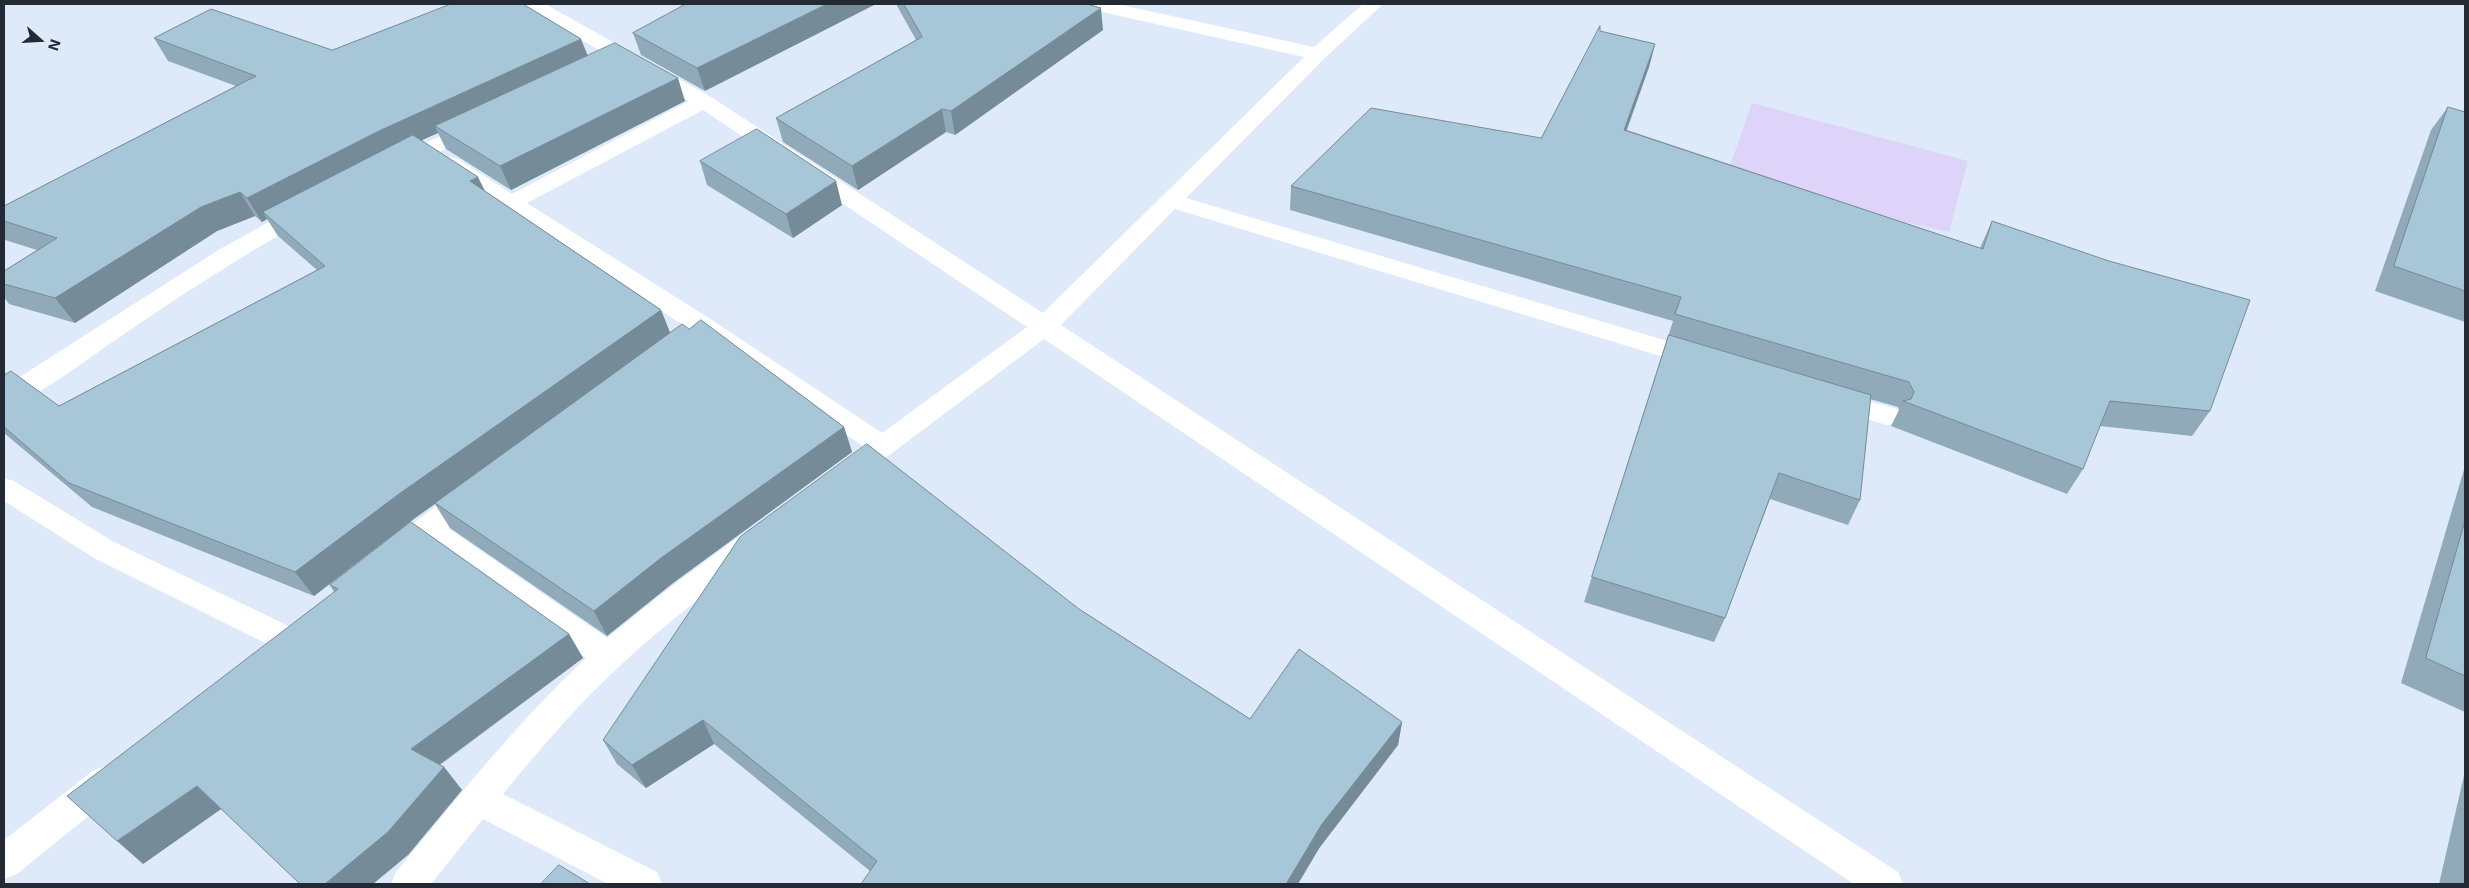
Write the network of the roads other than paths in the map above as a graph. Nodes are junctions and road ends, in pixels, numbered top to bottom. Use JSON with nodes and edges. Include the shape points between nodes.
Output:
{"nodes":[{"id":1,"x":532,"y":4,"type":"edge"},
{"id":2,"x":1093,"y":4,"type":"edge"},
{"id":3,"x":1374,"y":4,"type":"edge"},
{"id":4,"x":1318,"y":54,"type":"junction"},
{"id":5,"x":704,"y":101,"type":"junction"},
{"id":6,"x":498,"y":115,"type":"edge"},
{"id":7,"x":428,"y":149,"type":"junction"},
{"id":8,"x":376,"y":175,"type":"edge"},
{"id":9,"x":1171,"y":200,"type":"junction"},
{"id":10,"x":325,"y":201,"type":"edge"},
{"id":11,"x":511,"y":203,"type":"junction"},
{"id":12,"x":703,"y":326,"type":"junction"},
{"id":13,"x":1044,"y":327,"type":"junction"},
{"id":14,"x":680,"y":343,"type":"edge"},
{"id":15,"x":1725,"y":367,"type":"edge"},
{"id":16,"x":1811,"y":393,"type":"edge"},
{"id":17,"x":4,"y":399,"type":"edge"},
{"id":18,"x":1887,"y":416,"type":"dead end"},
{"id":19,"x":882,"y":446,"type":"junction"},
{"id":20,"x":498,"y":476,"type":"edge"},
{"id":21,"x":827,"y":487,"type":"edge"},
{"id":22,"x":4,"y":488,"type":"edge"},
{"id":23,"x":426,"y":528,"type":"junction"},
{"id":24,"x":772,"y":528,"type":"edge"},
{"id":25,"x":372,"y":571,"type":"edge"},
{"id":26,"x":309,"y":621,"type":"edge"},
{"id":27,"x":286,"y":639,"type":"junction"},
{"id":28,"x":608,"y":656,"type":"junction"},
{"id":29,"x":262,"y":658,"type":"edge"},
{"id":30,"x":129,"y":763,"type":"edge"},
{"id":31,"x":479,"y":799,"type":"junction"},
{"id":32,"x":4,"y":862,"type":"edge"},
{"id":33,"x":1878,"y":882,"type":"edge"},
{"id":34,"x":409,"y":884,"type":"edge"},
{"id":35,"x":644,"y":884,"type":"edge"}],
"edges":[{"from":1,"to":5,"type":"street","via":[[612,60]]},
{"from":2,"to":4,"type":"street"},
{"from":3,"to":4,"type":"street"},
{"from":4,"to":9,"type":"street"},
{"from":5,"to":11,"type":"street"},
{"from":5,"to":13,"type":"street"},
{"from":6,"to":7,"type":"street"},
{"from":7,"to":8,"type":"street"},
{"from":7,"to":11,"type":"street"},
{"from":9,"to":13,"type":"street"},
{"from":9,"to":15,"type":"street"},
{"from":10,"to":17,"type":"street","via":[[274,226],[178,286],[55,370]]},
{"from":11,"to":12,"type":"street"},
{"from":12,"to":14,"type":"street"},
{"from":12,"to":19,"type":"street"},
{"from":13,"to":19,"type":"street"},
{"from":13,"to":33,"type":"street"},
{"from":16,"to":18,"type":"street"},
{"from":19,"to":21,"type":"street"},
{"from":20,"to":23,"type":"street"},
{"from":22,"to":27,"type":"street","via":[[104,550]]},
{"from":23,"to":25,"type":"street"},
{"from":23,"to":28,"type":"street"},
{"from":24,"to":28,"type":"street","via":[[685,592]]},
{"from":26,"to":27,"type":"street"},
{"from":27,"to":29,"type":"street"},
{"from":28,"to":31,"type":"street","via":[[541,724]]},
{"from":30,"to":32,"type":"street"},
{"from":31,"to":34,"type":"street"},
{"from":31,"to":35,"type":"street"}]}
